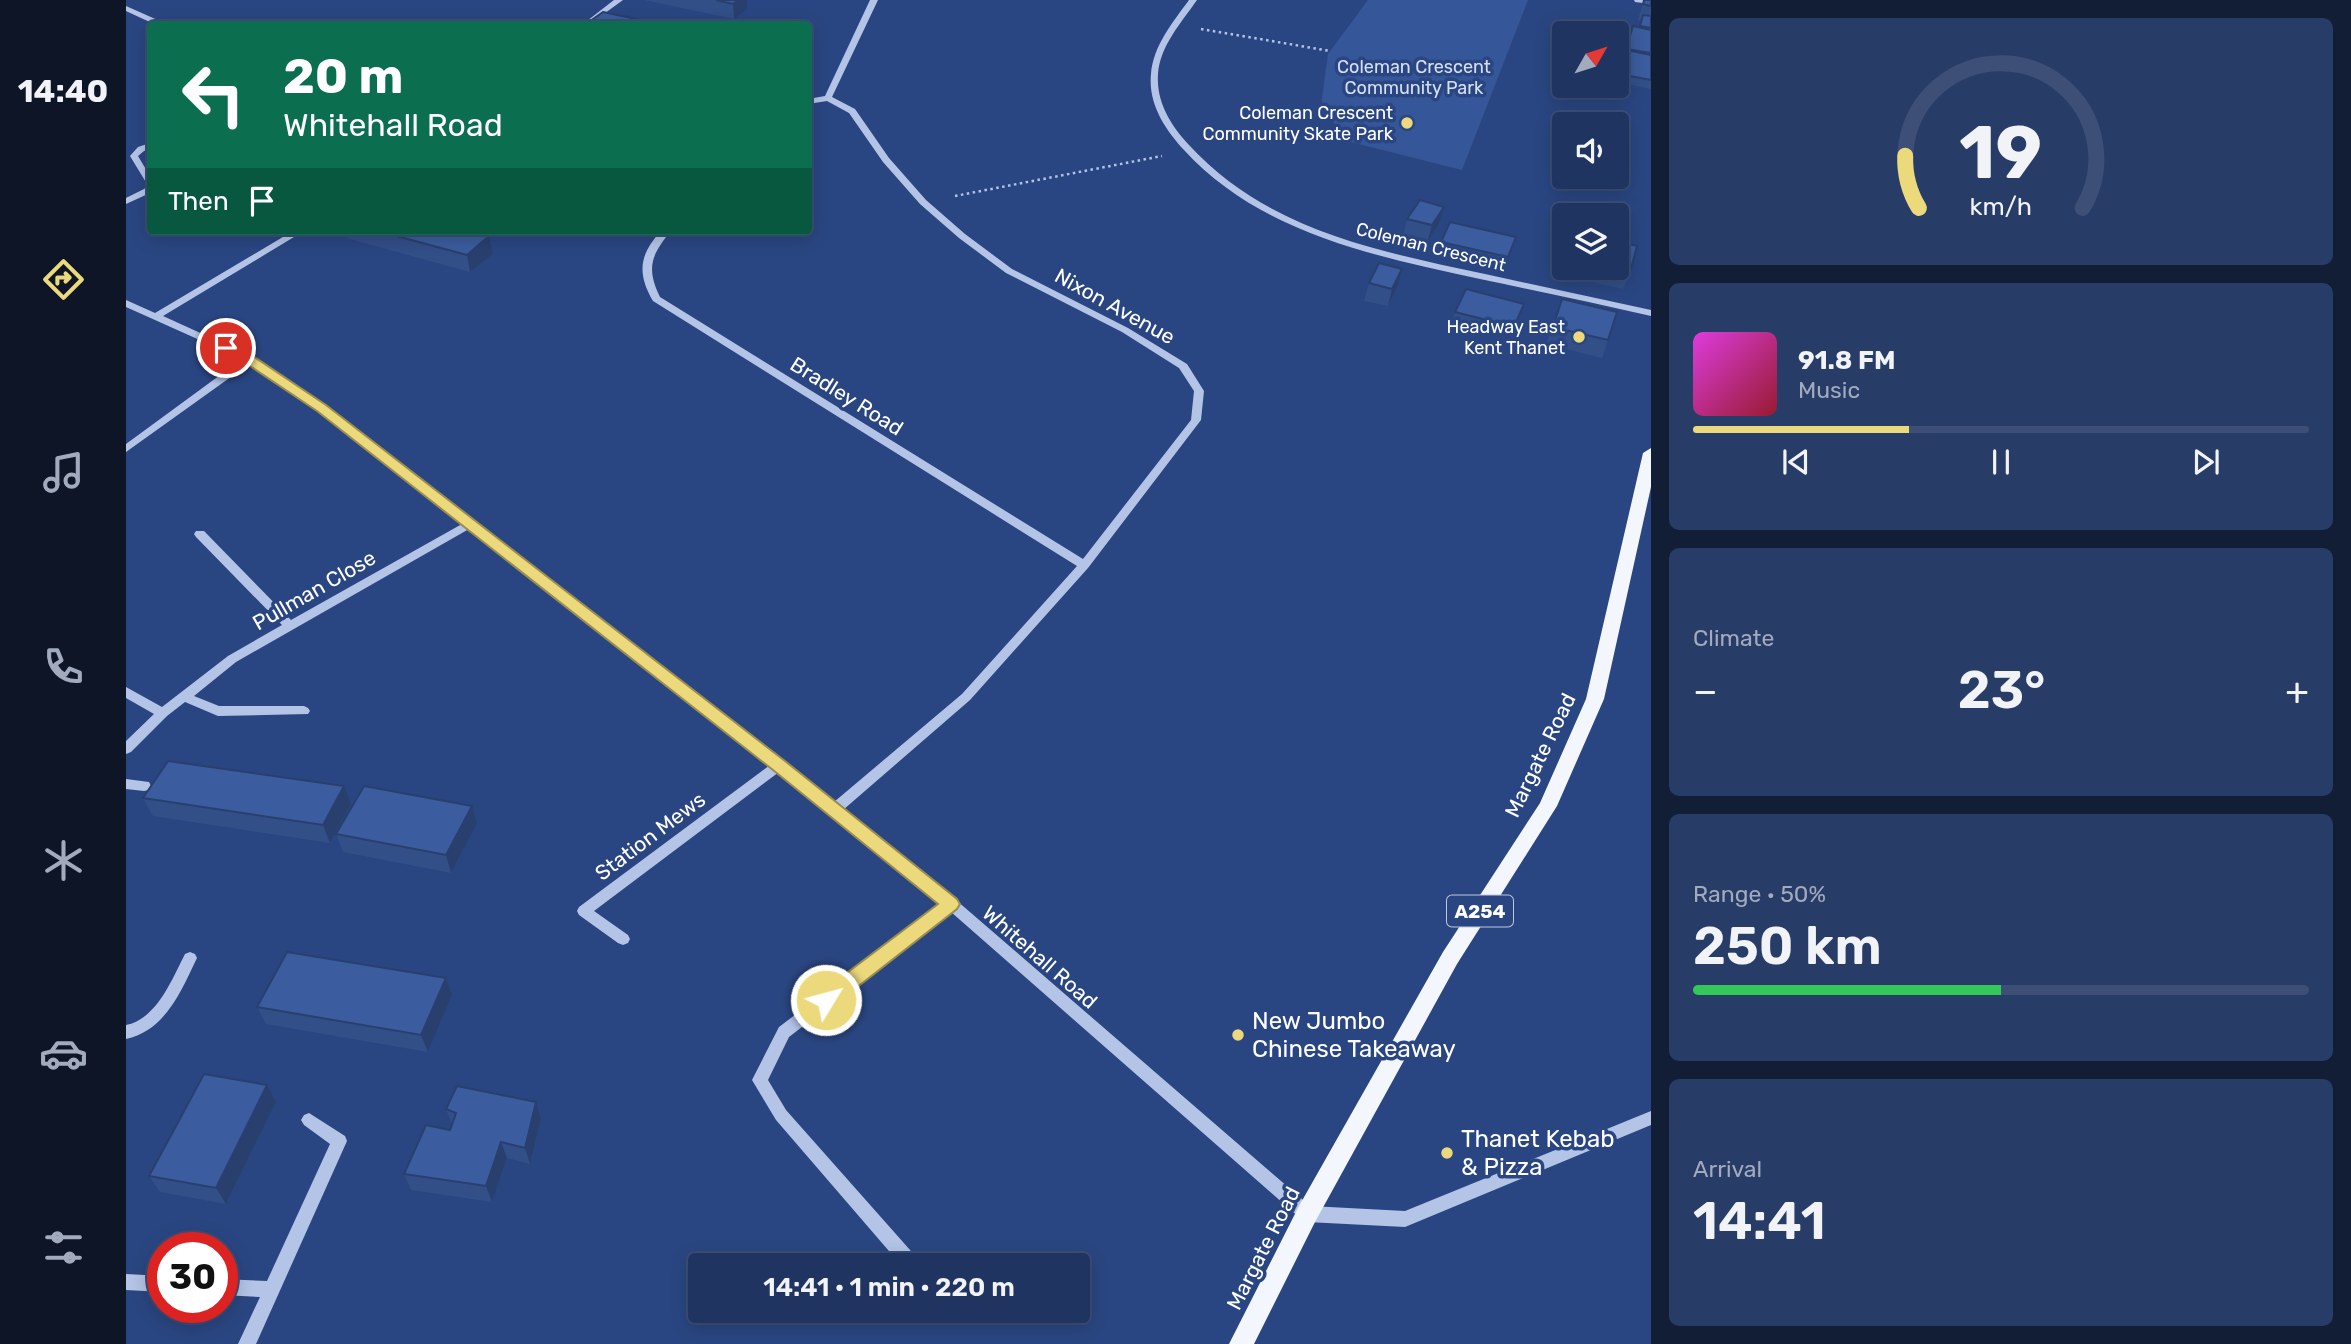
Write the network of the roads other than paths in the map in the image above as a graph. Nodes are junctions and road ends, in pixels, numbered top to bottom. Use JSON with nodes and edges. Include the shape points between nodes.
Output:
{"nodes":[{"id":1,"x":619,"y":0,"type":"edge"},
{"id":2,"x":874,"y":0,"type":"edge"},
{"id":3,"x":1193,"y":0,"type":"edge"},
{"id":4,"x":1638,"y":0,"type":"edge"},
{"id":5,"x":1651,"y":2,"type":"edge"},
{"id":6,"x":126,"y":8,"type":"edge"},
{"id":7,"x":153,"y":21,"type":"edge"},
{"id":8,"x":590,"y":21,"type":"edge"},
{"id":9,"x":828,"y":98,"type":"junction"},
{"id":10,"x":812,"y":101,"type":"edge"},
{"id":11,"x":147,"y":147,"type":"edge"},
{"id":12,"x":147,"y":179,"type":"edge"},
{"id":13,"x":147,"y":191,"type":"edge"},
{"id":14,"x":126,"y":201,"type":"edge"},
{"id":15,"x":292,"y":235,"type":"edge"},
{"id":16,"x":663,"y":235,"type":"edge"},
{"id":17,"x":126,"y":303,"type":"edge"},
{"id":18,"x":1651,"y":313,"type":"edge"},
{"id":19,"x":157,"y":316,"type":"junction"},
{"id":20,"x":249,"y":359,"type":"junction"},
{"id":21,"x":126,"y":449,"type":"edge"},
{"id":22,"x":1651,"y":456,"type":"edge"},
{"id":23,"x":468,"y":525,"type":"junction"},
{"id":24,"x":200,"y":534,"type":"dead end"},
{"id":25,"x":1084,"y":565,"type":"junction"},
{"id":26,"x":290,"y":626,"type":"junction"},
{"id":27,"x":126,"y":692,"type":"edge"},
{"id":28,"x":183,"y":696,"type":"junction"},
{"id":29,"x":304,"y":711,"type":"dead end"},
{"id":30,"x":163,"y":713,"type":"junction"},
{"id":31,"x":126,"y":749,"type":"edge"},
{"id":32,"x":779,"y":765,"type":"junction"},
{"id":33,"x":126,"y":784,"type":"edge"},
{"id":34,"x":144,"y":786,"type":"dead end"},
{"id":35,"x":834,"y":810,"type":"junction"},
{"id":36,"x":951,"y":904,"type":"junction"},
{"id":37,"x":623,"y":939,"type":"dead end"},
{"id":38,"x":190,"y":958,"type":"dead end"},
{"id":39,"x":126,"y":1032,"type":"edge"},
{"id":40,"x":1651,"y":1118,"type":"edge"},
{"id":41,"x":309,"y":1119,"type":"dead end"},
{"id":42,"x":1307,"y":1214,"type":"junction"},
{"id":43,"x":902,"y":1253,"type":"edge"},
{"id":44,"x":126,"y":1282,"type":"edge"},
{"id":45,"x":147,"y":1283,"type":"edge"},
{"id":46,"x":238,"y":1288,"type":"edge"},
{"id":47,"x":272,"y":1289,"type":"junction"},
{"id":48,"x":247,"y":1344,"type":"edge"},
{"id":49,"x":1241,"y":1344,"type":"edge"}],
"edges":[{"from":1,"to":8,"type":"street"},
{"from":2,"to":9,"type":"street"},
{"from":3,"to":18,"type":"street","name":"Coleman Crescent","via":[[1162,44],[1154,85],[1158,107],[1187,151],[1212,177],[1288,221],[1349,244]]},
{"from":4,"to":5,"type":"street"},
{"from":6,"to":7,"type":"street"},
{"from":9,"to":10,"type":"street"},
{"from":9,"to":25,"type":"street","name":"Nixon Avenue","via":[[852,111],[923,202],[1009,271],[1125,330],[1183,366],[1199,391],[1196,420]]},
{"from":11,"to":12,"type":"street","via":[[135,156]]},
{"from":13,"to":14,"type":"street"},
{"from":15,"to":19,"type":"street"},
{"from":16,"to":25,"type":"street","name":"Bradley Road","via":[[648,254],[645,279],[656,299]]},
{"from":17,"to":19,"type":"street","name":"Whitehall Road"},
{"from":19,"to":20,"type":"street","name":"Whitehall Road"},
{"from":20,"to":21,"type":"street"},
{"from":20,"to":23,"type":"street","name":"Whitehall Road","via":[[321,408]]},
{"from":22,"to":42,"type":"main road","name":"Margate Road","number":"A254","via":[[1595,699],[1553,794],[1450,958]]},
{"from":23,"to":26,"type":"street","name":"Pullman Close"},
{"from":23,"to":32,"type":"street","name":"Whitehall Road"},
{"from":24,"to":26,"type":"street"},
{"from":25,"to":35,"type":"street","name":"Nixon Avenue","via":[[966,697]]},
{"from":26,"to":28,"type":"street","name":"Pullman Close","via":[[232,659]]},
{"from":27,"to":30,"type":"street"},
{"from":28,"to":29,"type":"street","via":[[218,711]]},
{"from":28,"to":30,"type":"street","name":"Pullman Close"},
{"from":30,"to":31,"type":"street","name":"Pullman Close"},
{"from":32,"to":35,"type":"street","name":"Whitehall Road"},
{"from":32,"to":37,"type":"street","name":"Station Mews","via":[[584,911]]},
{"from":33,"to":34,"type":"street"},
{"from":35,"to":36,"type":"street","name":"Whitehall Road"},
{"from":36,"to":42,"type":"street","name":"Whitehall Road"},
{"from":36,"to":43,"type":"street","via":[[785,1032],[760,1080],[781,1115]]},
{"from":38,"to":39,"type":"street","via":[[175,990],[146,1026]]},
{"from":40,"to":42,"type":"street","via":[[1405,1219]]},
{"from":41,"to":47,"type":"street","via":[[339,1141]]},
{"from":42,"to":49,"type":"main road","name":"Margate Road","number":"A254"},
{"from":44,"to":45,"type":"street"},
{"from":46,"to":47,"type":"street"},
{"from":47,"to":48,"type":"street"}]}
